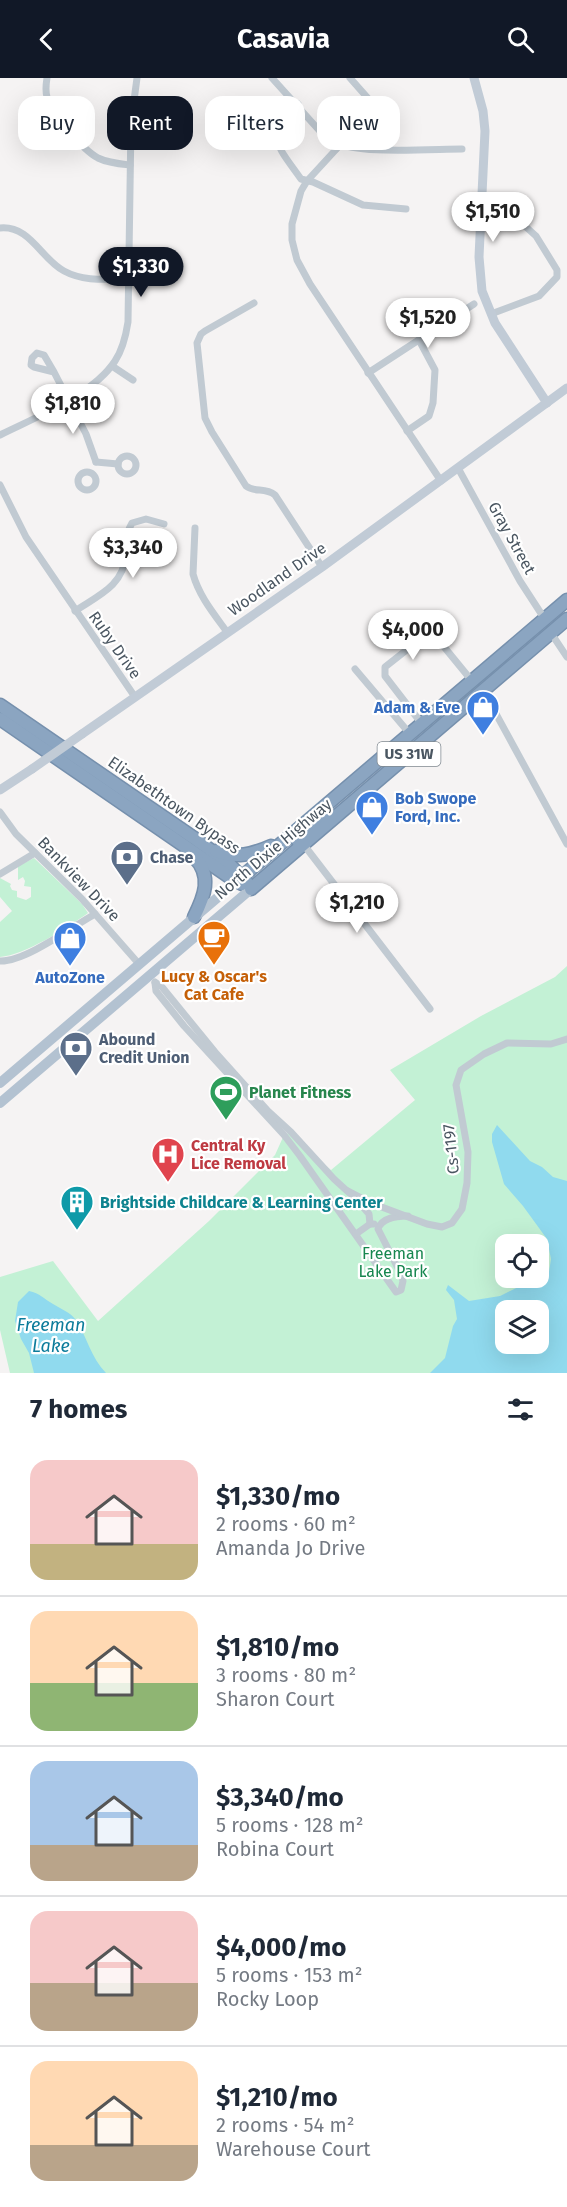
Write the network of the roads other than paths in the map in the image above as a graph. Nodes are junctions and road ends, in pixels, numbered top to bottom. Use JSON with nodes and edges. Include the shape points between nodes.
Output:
{"nodes":[{"id":1,"x":46,"y":78,"type":"edge"},
{"id":2,"x":137,"y":78,"type":"edge"},
{"id":3,"x":272,"y":78,"type":"edge"},
{"id":4,"x":350,"y":78,"type":"edge"},
{"id":5,"x":474,"y":78,"type":"edge"},
{"id":6,"x":290,"y":96,"type":"edge"},
{"id":7,"x":366,"y":96,"type":"edge"},
{"id":8,"x":305,"y":112,"type":"edge"},
{"id":9,"x":317,"y":124,"type":"edge"},
{"id":10,"x":400,"y":149,"type":"edge"},
{"id":11,"x":462,"y":149,"type":"dead end"},
{"id":12,"x":281,"y":150,"type":"edge"},
{"id":13,"x":335,"y":150,"type":"edge"},
{"id":14,"x":130,"y":165,"type":"junction"},
{"id":15,"x":307,"y":181,"type":"junction"},
{"id":16,"x":406,"y":208,"type":"dead end"},
{"id":17,"x":480,"y":216,"type":"junction"},
{"id":18,"x":0,"y":228,"type":"edge"},
{"id":19,"x":129,"y":279,"type":"junction"},
{"id":20,"x":254,"y":303,"type":"dead end"},
{"id":21,"x":474,"y":304,"type":"dead end"},
{"id":22,"x":491,"y":314,"type":"junction"},
{"id":23,"x":419,"y":340,"type":"junction"},
{"id":24,"x":112,"y":366,"type":"junction"},
{"id":25,"x":54,"y":372,"type":"dead end"},
{"id":26,"x":368,"y":373,"type":"junction"},
{"id":27,"x":133,"y":380,"type":"dead end"},
{"id":28,"x":567,"y":388,"type":"edge"},
{"id":29,"x":69,"y":399,"type":"junction"},
{"id":30,"x":547,"y":403,"type":"junction"},
{"id":31,"x":406,"y":431,"type":"junction"},
{"id":32,"x":0,"y":435,"type":"edge"},
{"id":33,"x":96,"y":462,"type":"junction"},
{"id":34,"x":118,"y":464,"type":"dead end"},
{"id":35,"x":458,"y":468,"type":"junction"},
{"id":36,"x":90,"y":473,"type":"dead end"},
{"id":37,"x":441,"y":481,"type":"junction"},
{"id":38,"x":0,"y":485,"type":"edge"},
{"id":39,"x":164,"y":524,"type":"dead end"},
{"id":40,"x":195,"y":528,"type":"dead end"},
{"id":41,"x":322,"y":567,"type":"junction"},
{"id":42,"x":567,"y":600,"type":"edge"},
{"id":43,"x":75,"y":610,"type":"junction"},
{"id":44,"x":567,"y":611,"type":"edge"},
{"id":45,"x":544,"y":618,"type":"junction"},
{"id":46,"x":567,"y":619,"type":"edge"},
{"id":47,"x":227,"y":632,"type":"junction"},
{"id":48,"x":551,"y":633,"type":"junction"},
{"id":49,"x":567,"y":657,"type":"edge"},
{"id":50,"x":355,"y":669,"type":"dead end"},
{"id":51,"x":472,"y":681,"type":"junction"},
{"id":52,"x":483,"y":690,"type":"junction"},
{"id":53,"x":135,"y":697,"type":"junction"},
{"id":54,"x":0,"y":705,"type":"edge"},
{"id":55,"x":440,"y":708,"type":"junction"},
{"id":56,"x":0,"y":719,"type":"edge"},
{"id":57,"x":422,"y":724,"type":"junction"},
{"id":58,"x":410,"y":734,"type":"junction"},
{"id":59,"x":422,"y":742,"type":"junction"},
{"id":60,"x":372,"y":787,"type":"junction"},
{"id":61,"x":345,"y":788,"type":"junction"},
{"id":62,"x":0,"y":789,"type":"edge"},
{"id":63,"x":0,"y":812,"type":"edge"},
{"id":64,"x":194,"y":838,"type":"junction"},
{"id":65,"x":281,"y":842,"type":"junction"},
{"id":66,"x":181,"y":844,"type":"junction"},
{"id":67,"x":567,"y":844,"type":"edge"},
{"id":68,"x":304,"y":845,"type":"junction"},
{"id":69,"x":35,"y":853,"type":"junction"},
{"id":70,"x":284,"y":862,"type":"junction"},
{"id":71,"x":0,"y":874,"type":"edge"},
{"id":72,"x":240,"y":879,"type":"junction"},
{"id":73,"x":251,"y":889,"type":"junction"},
{"id":74,"x":95,"y":914,"type":"junction"},
{"id":75,"x":193,"y":918,"type":"junction"},
{"id":76,"x":0,"y":961,"type":"edge"},
{"id":77,"x":139,"y":964,"type":"junction"},
{"id":78,"x":152,"y":979,"type":"junction"},
{"id":79,"x":95,"y":1002,"type":"junction"},
{"id":80,"x":430,"y":1009,"type":"dead end"},
{"id":81,"x":91,"y":1025,"type":"junction"},
{"id":82,"x":567,"y":1039,"type":"edge"},
{"id":83,"x":21,"y":1065,"type":"junction"},
{"id":84,"x":30,"y":1077,"type":"junction"},
{"id":85,"x":0,"y":1083,"type":"edge"},
{"id":86,"x":0,"y":1094,"type":"edge"},
{"id":87,"x":0,"y":1103,"type":"edge"},
{"id":88,"x":348,"y":1191,"type":"junction"},
{"id":89,"x":408,"y":1216,"type":"junction"},
{"id":90,"x":370,"y":1224,"type":"junction"},
{"id":91,"x":380,"y":1224,"type":"junction"},
{"id":92,"x":356,"y":1234,"type":"junction"}],
"edges":[{"from":1,"to":14,"type":"street","via":[[51,105],[86,148],[101,159]]},
{"from":2,"to":14,"type":"street"},
{"from":3,"to":6,"type":"street"},
{"from":4,"to":7,"type":"street"},
{"from":5,"to":17,"type":"street","via":[[484,131]]},
{"from":8,"to":9,"type":"street"},
{"from":10,"to":11,"type":"street"},
{"from":12,"to":15,"type":"street","via":[[301,179]]},
{"from":13,"to":15,"type":"street"},
{"from":14,"to":19,"type":"street"},
{"from":15,"to":16,"type":"street","via":[[363,205]]},
{"from":15,"to":26,"type":"street","via":[[292,224],[293,248],[306,277]]},
{"from":17,"to":22,"type":"street","via":[[479,266],[482,291]]},
{"from":17,"to":22,"type":"street","via":[[516,218],[536,236],[557,270],[557,277],[539,296]]},
{"from":18,"to":19,"type":"street","via":[[22,232],[55,265],[71,275]]},
{"from":19,"to":24,"type":"street","via":[[127,332]]},
{"from":20,"to":41,"type":"street","via":[[198,338],[205,418],[246,486],[266,489],[275,495]]},
{"from":21,"to":23,"type":"street"},
{"from":22,"to":30,"type":"street"},
{"from":23,"to":26,"type":"street"},
{"from":23,"to":31,"type":"street","via":[[435,370],[433,403],[429,416]]},
{"from":24,"to":27,"type":"street"},
{"from":24,"to":29,"type":"street"},
{"from":25,"to":29,"type":"street"},
{"from":26,"to":31,"type":"street"},
{"from":28,"to":30,"type":"street","name":"Woodland Drive"},
{"from":29,"to":32,"type":"street"},
{"from":29,"to":33,"type":"street"},
{"from":30,"to":35,"type":"street","name":"Woodland Drive"},
{"from":31,"to":37,"type":"street"},
{"from":33,"to":34,"type":"street"},
{"from":33,"to":36,"type":"street"},
{"from":35,"to":37,"type":"street","name":"Woodland Drive"},
{"from":35,"to":45,"type":"street","name":"Gray Street"},
{"from":37,"to":41,"type":"street","name":"Woodland Drive"},
{"from":38,"to":43,"type":"street","name":"Ruby Drive","via":[[26,537]]},
{"from":39,"to":43,"type":"street","via":[[146,519],[132,523],[120,577]]},
{"from":40,"to":47,"type":"street","via":[[193,574],[198,591]]},
{"from":41,"to":47,"type":"street","name":"Woodland Drive"},
{"from":42,"to":45,"type":"highway","name":"North Dixie Highway","number":"US 31W"},
{"from":43,"to":53,"type":"street","name":"Ruby Drive"},
{"from":44,"to":48,"type":"highway"},
{"from":45,"to":51,"type":"highway","name":"North Dixie Highway","number":"US 31W"},
{"from":45,"to":59,"type":"highway","via":[[540,635],[451,711]]},
{"from":46,"to":48,"type":"highway","name":"North Dixie Highway","number":"US 31W"},
{"from":47,"to":53,"type":"street","name":"Woodland Drive"},
{"from":48,"to":49,"type":"street"},
{"from":48,"to":52,"type":"highway","name":"North Dixie Highway","number":"US 31W"},
{"from":50,"to":58,"type":"street"},
{"from":51,"to":55,"type":"highway","name":"North Dixie Highway","number":"US 31W"},
{"from":51,"to":57,"type":"street","via":[[436,637],[429,634],[386,667],[385,676]]},
{"from":52,"to":59,"type":"highway","name":"North Dixie Highway","number":"US 31W"},
{"from":52,"to":67,"type":"street"},
{"from":53,"to":62,"type":"street","name":"Woodland Drive","bridge":true},
{"from":54,"to":64,"type":"highway","name":"Elizabethtown Bypass"},
{"from":55,"to":57,"type":"highway","name":"North Dixie Highway","number":"US 31W"},
{"from":55,"to":60,"type":"highway","via":[[432,725],[372,776]]},
{"from":56,"to":66,"type":"highway","name":"Elizabethtown Bypass"},
{"from":57,"to":58,"type":"highway","name":"North Dixie Highway","number":"US 31W"},
{"from":58,"to":61,"type":"highway","name":"North Dixie Highway","number":"US 31W"},
{"from":59,"to":60,"type":"highway","name":"North Dixie Highway","number":"US 31W"},
{"from":60,"to":68,"type":"highway","name":"North Dixie Highway","number":"US 31W"},
{"from":61,"to":65,"type":"highway","name":"North Dixie Highway","number":"US 31W"},
{"from":61,"to":70,"type":"highway","via":[[342,801],[293,846]]},
{"from":63,"to":69,"type":"street","name":"Bankview Drive"},
{"from":64,"to":65,"type":"highway","via":[[222,853],[240,855]]},
{"from":64,"to":72,"type":"highway","name":"Elizabethtown Bypass"},
{"from":65,"to":72,"type":"highway","number":"US 31W"},
{"from":66,"to":72,"type":"highway","name":"Elizabethtown Bypass"},
{"from":66,"to":75,"type":"highway","via":[[198,861],[205,875],[204,892]]},
{"from":68,"to":70,"type":"highway","name":"North Dixie Highway","number":"US 31W"},
{"from":68,"to":80,"type":"street"},
{"from":69,"to":71,"type":"street"},
{"from":69,"to":74,"type":"street","name":"Bankview Drive"},
{"from":70,"to":73,"type":"highway","name":"North Dixie Highway","number":"US 31W"},
{"from":72,"to":73,"type":"highway","name":"Elizabethtown Bypass"},
{"from":72,"to":75,"type":"main road","name":"North Dixie Highway","number":"US 31W"},
{"from":73,"to":78,"type":"main road","name":"North Dixie Highway","number":"US 31W"},
{"from":74,"to":76,"type":"street","via":[[26,954]]},
{"from":74,"to":77,"type":"street","name":"Bankview Drive"},
{"from":75,"to":77,"type":"main road","name":"North Dixie Highway","number":"US 31W"},
{"from":75,"to":78,"type":"main road","via":[[189,927],[155,958],[149,967]]},
{"from":77,"to":79,"type":"main road","name":"North Dixie Highway","number":"US 31W"},
{"from":77,"to":81,"type":"main road","via":[[136,975],[93,1016]]},
{"from":78,"to":81,"type":"main road","name":"North Dixie Highway","number":"US 31W"},
{"from":78,"to":88,"type":"street","via":[[268,1111]]},
{"from":78,"to":92,"type":"street","via":[[156,991],[184,1026],[284,1135]]},
{"from":79,"to":83,"type":"main road","name":"North Dixie Highway","number":"US 31W"},
{"from":79,"to":84,"type":"main road","via":[[94,1009],[33,1065]]},
{"from":81,"to":84,"type":"main road","name":"North Dixie Highway","number":"US 31W"},
{"from":82,"to":89,"type":"street","name":"Cs-1197","via":[[551,1044],[507,1043],[461,1070],[457,1092],[468,1168],[462,1209],[456,1220],[442,1227]]},
{"from":83,"to":85,"type":"main road","name":"North Dixie Highway","number":"US 31W"},
{"from":83,"to":86,"type":"main road","via":[[18,1077]]},
{"from":84,"to":87,"type":"main road","name":"North Dixie Highway","number":"US 31W"},
{"from":88,"to":89,"type":"street","name":"Cs-1197"},
{"from":88,"to":90,"type":"street","via":[[369,1214]]},
{"from":89,"to":91,"type":"street"},
{"from":90,"to":91,"type":"street"},
{"from":90,"to":92,"type":"street"},
{"from":91,"to":92,"type":"street","via":[[378,1232],[402,1277],[400,1292],[393,1290]]}]}
